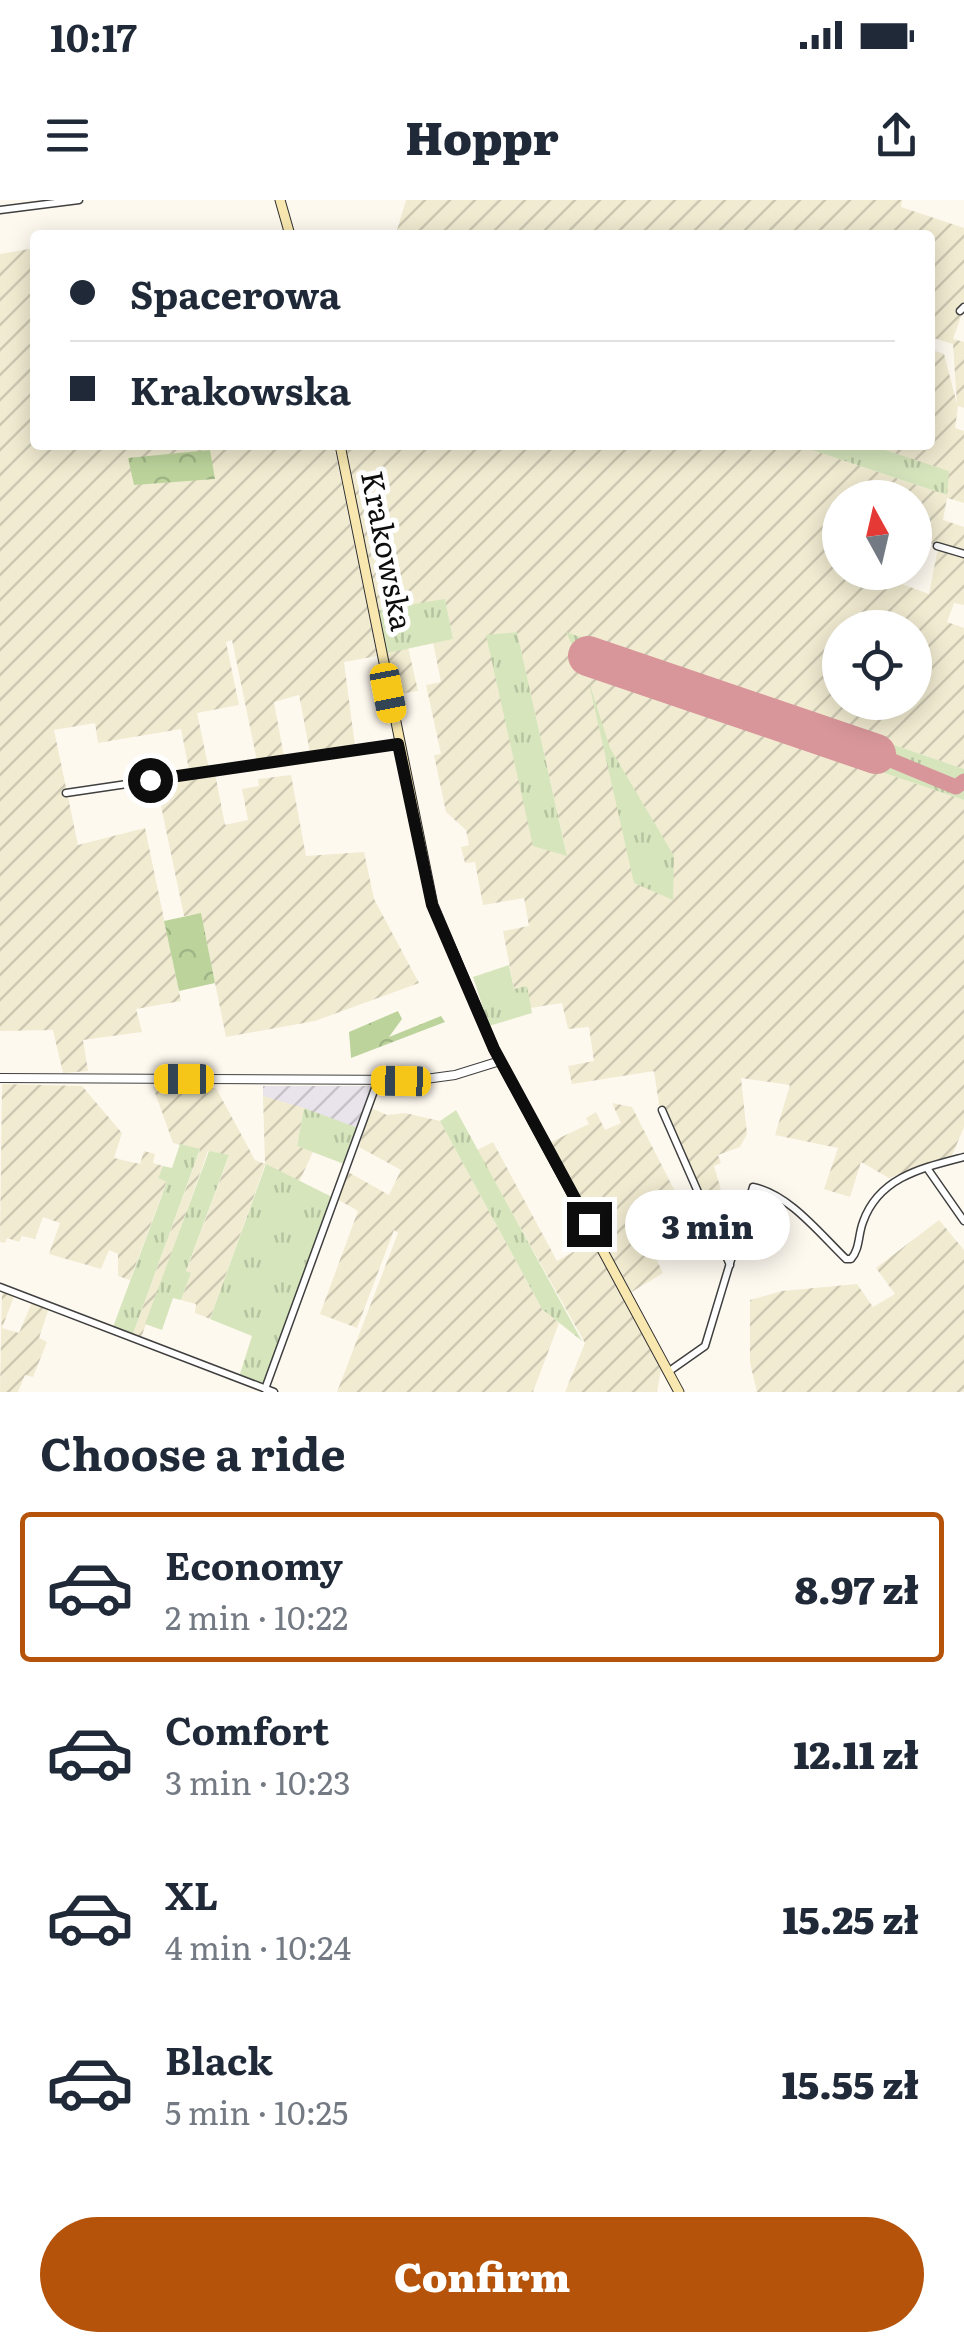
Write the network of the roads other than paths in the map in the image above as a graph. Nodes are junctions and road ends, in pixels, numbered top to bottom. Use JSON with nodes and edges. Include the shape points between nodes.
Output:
{"nodes":[{"id":1,"x":79,"y":200,"type":"edge"},
{"id":2,"x":280,"y":200,"type":"edge"},
{"id":3,"x":0,"y":210,"type":"edge"},
{"id":4,"x":289,"y":230,"type":"edge"},
{"id":5,"x":341,"y":450,"type":"edge"},
{"id":6,"x":936,"y":546,"type":"dead end"},
{"id":7,"x":964,"y":554,"type":"edge"},
{"id":8,"x":398,"y":744,"type":"junction"},
{"id":9,"x":66,"y":793,"type":"dead end"},
{"id":10,"x":500,"y":1060,"type":"junction"},
{"id":11,"x":0,"y":1078,"type":"edge"},
{"id":12,"x":378,"y":1080,"type":"junction"},
{"id":13,"x":662,"y":1110,"type":"dead end"},
{"id":14,"x":964,"y":1157,"type":"edge"},
{"id":15,"x":927,"y":1168,"type":"junction"},
{"id":16,"x":964,"y":1221,"type":"edge"},
{"id":17,"x":729,"y":1263,"type":"junction"},
{"id":18,"x":0,"y":1287,"type":"edge"},
{"id":19,"x":668,"y":1372,"type":"junction"},
{"id":20,"x":270,"y":1390,"type":"edge"},
{"id":21,"x":679,"y":1392,"type":"edge"}],
"edges":[{"from":1,"to":3,"type":"street"},
{"from":2,"to":4,"type":"main road"},
{"from":5,"to":8,"type":"main road","name":"Krakowska"},
{"from":6,"to":7,"type":"street"},
{"from":8,"to":9,"type":"street"},
{"from":8,"to":10,"type":"main road","name":"Krakowska","via":[[432,905]]},
{"from":10,"to":12,"type":"street","via":[[438,1078]]},
{"from":10,"to":19,"type":"main road","name":"Krakowska"},
{"from":11,"to":12,"type":"street"},
{"from":12,"to":20,"type":"street"},
{"from":13,"to":17,"type":"street"},
{"from":14,"to":15,"type":"street"},
{"from":15,"to":16,"type":"street"},
{"from":15,"to":17,"type":"street","via":[[882,1190],[863,1222],[854,1258],[846,1259],[772,1193],[753,1188]]},
{"from":17,"to":19,"type":"street","via":[[704,1349]]},
{"from":18,"to":20,"type":"street"},
{"from":19,"to":21,"type":"main road"}]}
